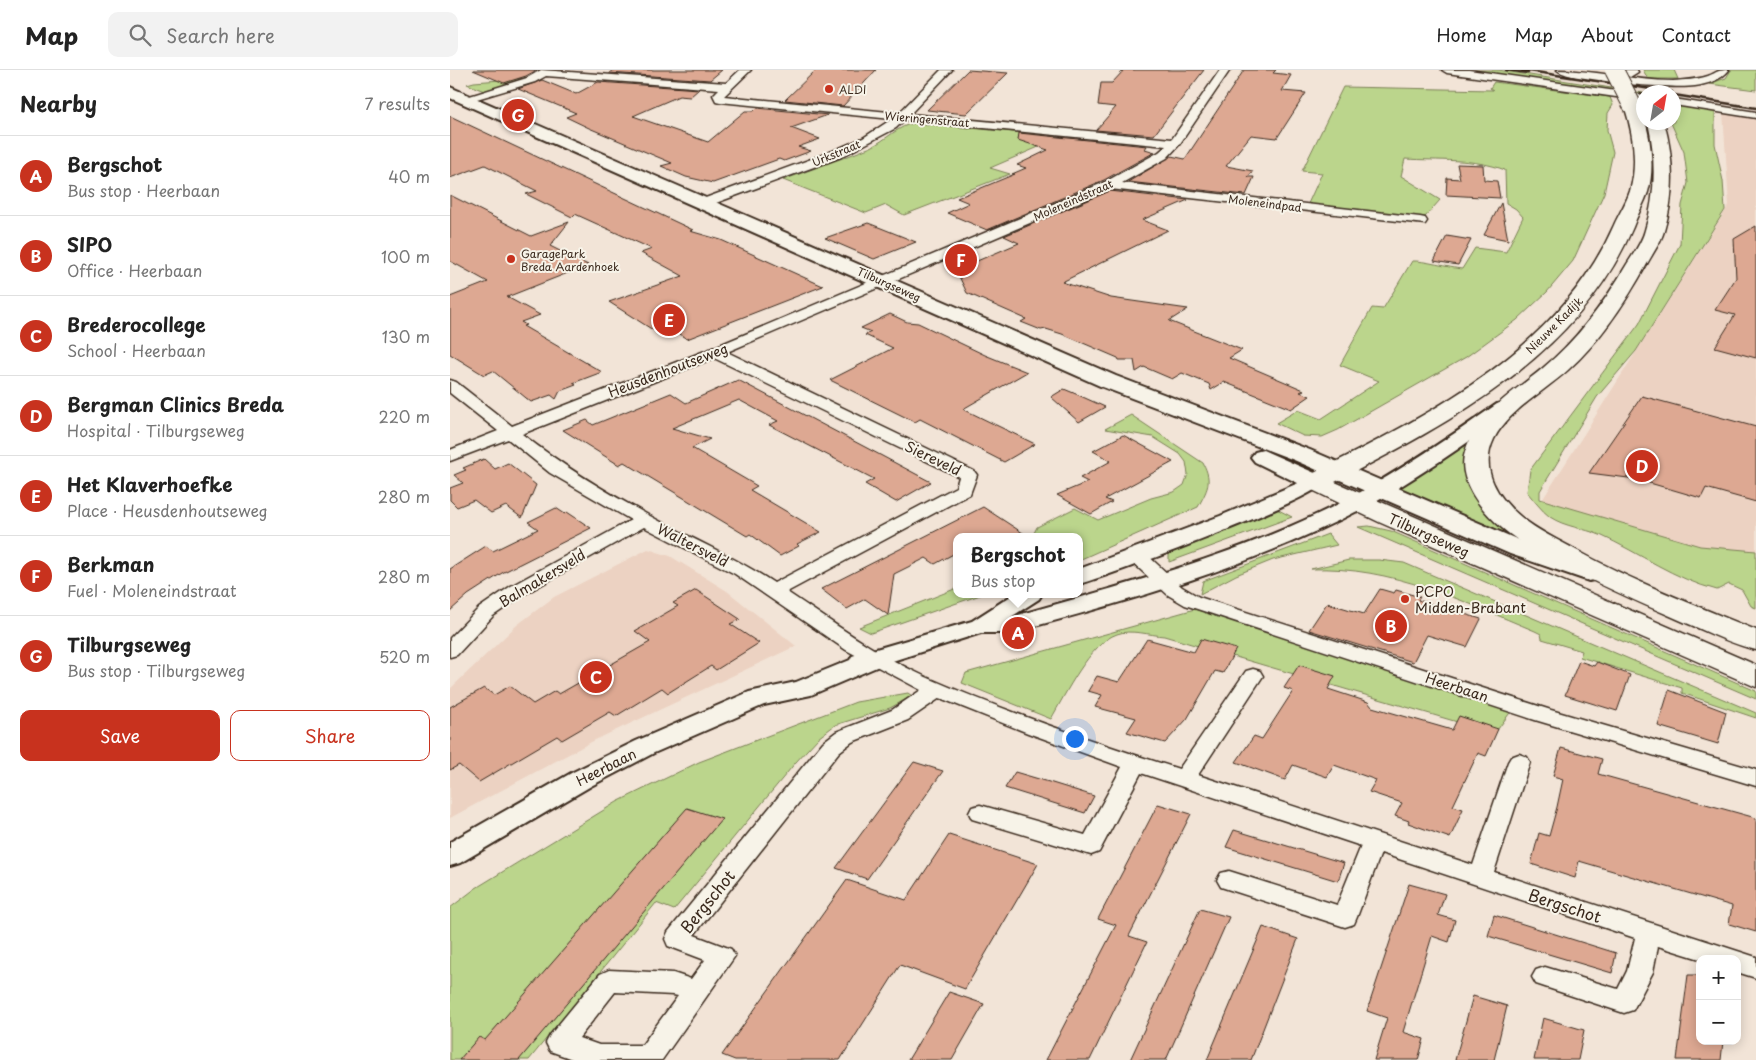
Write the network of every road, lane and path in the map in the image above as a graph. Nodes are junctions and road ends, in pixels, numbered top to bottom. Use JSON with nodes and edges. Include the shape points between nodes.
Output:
{"nodes":[{"id":1,"x":746,"y":70,"type":"edge"},
{"id":2,"x":947,"y":70,"type":"edge"},
{"id":3,"x":1225,"y":70,"type":"edge"},
{"id":4,"x":1447,"y":70,"type":"edge"},
{"id":5,"x":1562,"y":70,"type":"edge"},
{"id":6,"x":1614,"y":70,"type":"edge"},
{"id":7,"x":1724,"y":70,"type":"edge"},
{"id":8,"x":547,"y":71,"type":"edge"},
{"id":9,"x":1630,"y":71,"type":"edge"},
{"id":10,"x":729,"y":86,"type":"junction"},
{"id":11,"x":1636,"y":88,"type":"edge"},
{"id":12,"x":458,"y":95,"type":"edge"},
{"id":13,"x":1636,"y":95,"type":"edge"},
{"id":14,"x":1636,"y":98,"type":"edge"},
{"id":15,"x":1681,"y":103,"type":"edge"},
{"id":16,"x":1756,"y":115,"type":"edge"},
{"id":17,"x":903,"y":116,"type":"junction"},
{"id":18,"x":1640,"y":130,"type":"edge"},
{"id":19,"x":1658,"y":130,"type":"edge"},
{"id":20,"x":1175,"y":143,"type":"junction"},
{"id":21,"x":1109,"y":185,"type":"junction"},
{"id":22,"x":705,"y":203,"type":"junction"},
{"id":23,"x":1420,"y":221,"type":"dead end"},
{"id":24,"x":884,"y":282,"type":"junction"},
{"id":25,"x":715,"y":352,"type":"junction"},
{"id":26,"x":1108,"y":381,"type":"junction"},
{"id":27,"x":450,"y":385,"type":"edge"},
{"id":28,"x":1515,"y":401,"type":"junction"},
{"id":29,"x":510,"y":432,"type":"junction"},
{"id":30,"x":450,"y":456,"type":"edge"},
{"id":31,"x":1338,"y":470,"type":"junction"},
{"id":32,"x":1315,"y":482,"type":"junction"},
{"id":33,"x":1369,"y":495,"type":"junction"},
{"id":34,"x":644,"y":520,"type":"junction"},
{"id":35,"x":1138,"y":557,"type":"junction"},
{"id":36,"x":1083,"y":576,"type":"edge"},
{"id":37,"x":1609,"y":579,"type":"junction"},
{"id":38,"x":1164,"y":581,"type":"junction"},
{"id":39,"x":772,"y":592,"type":"junction"},
{"id":40,"x":1025,"y":598,"type":"edge"},
{"id":41,"x":980,"y":626,"type":"junction"},
{"id":42,"x":1756,"y":641,"type":"edge"},
{"id":43,"x":450,"y":650,"type":"edge"},
{"id":44,"x":876,"y":659,"type":"junction"},
{"id":45,"x":1253,"y":676,"type":"dead end"},
{"id":46,"x":1756,"y":677,"type":"edge"},
{"id":47,"x":938,"y":688,"type":"junction"},
{"id":48,"x":1519,"y":762,"type":"dead end"},
{"id":49,"x":1136,"y":763,"type":"junction"},
{"id":50,"x":1756,"y":778,"type":"edge"},
{"id":51,"x":1184,"y":779,"type":"junction"},
{"id":52,"x":980,"y":813,"type":"dead end"},
{"id":53,"x":1374,"y":842,"type":"junction"},
{"id":54,"x":450,"y":855,"type":"edge"},
{"id":55,"x":1481,"y":877,"type":"junction"},
{"id":56,"x":1229,"y":880,"type":"dead end"},
{"id":57,"x":1649,"y":932,"type":"junction"},
{"id":58,"x":1717,"y":955,"type":"edge"},
{"id":59,"x":1741,"y":962,"type":"edge"},
{"id":60,"x":1756,"y":968,"type":"edge"},
{"id":61,"x":1545,"y":978,"type":"dead end"},
{"id":62,"x":696,"y":992,"type":"junction"}],
"edges":[{"from":1,"to":10,"type":"street"},
{"from":2,"to":17,"type":"street","name":"Urkstraat"},
{"from":3,"to":20,"type":"street","name":"Moleneindstraat"},
{"from":4,"to":14,"type":"street"},
{"from":5,"to":7,"type":"street","via":[[1672,84],[1711,79]]},
{"from":6,"to":13,"type":"main road","name":"Nieuwe Kadijk","bridge":true},
{"from":8,"to":10,"type":"street"},
{"from":8,"to":12,"type":"street","via":[[531,80]]},
{"from":9,"to":11,"type":"main road","name":"Nieuwe Kadijk"},
{"from":10,"to":17,"type":"street","name":"Wieringenstraat","via":[[718,95],[720,99]]},
{"from":12,"to":22,"type":"main road","name":"Tilburgseweg"},
{"from":15,"to":16,"type":"street"},
{"from":17,"to":20,"type":"street","name":"Wieringenstraat"},
{"from":17,"to":22,"type":"street","name":"Urkstraat","via":[[892,126],[837,154]]},
{"from":18,"to":31,"type":"main road","name":"Nieuwe Kadijk","via":[[1642,146],[1639,190],[1607,260],[1578,304],[1530,350],[1475,393]]},
{"from":19,"to":28,"type":"main road","via":[[1662,148],[1663,196],[1654,232],[1618,296],[1588,337],[1552,373]]},
{"from":20,"to":21,"type":"street","name":"Moleneindstraat","via":[[1163,155]]},
{"from":21,"to":23,"type":"street","name":"Moleneindpad"},
{"from":21,"to":24,"type":"street","name":"Moleneindstraat"},
{"from":22,"to":24,"type":"main road","name":"Tilburgseweg"},
{"from":24,"to":25,"type":"street","name":"Heusdenhoutseweg"},
{"from":24,"to":26,"type":"main road","name":"Tilburgseweg"},
{"from":25,"to":29,"type":"street","name":"Heusdenhoutseweg"},
{"from":25,"to":39,"type":"street","name":"Siereveld","via":[[968,475],[964,490]]},
{"from":26,"to":31,"type":"main road","name":"Tilburgseweg"},
{"from":26,"to":32,"type":"main road","name":"Tilburgseweg","via":[[1144,402]]},
{"from":27,"to":29,"type":"street"},
{"from":28,"to":33,"type":"street","via":[[1444,450]]},
{"from":28,"to":37,"type":"main road","name":"Tilburgseweg","via":[[1486,433],[1477,453],[1476,468],[1481,485],[1491,502],[1511,522],[1533,538]]},
{"from":29,"to":30,"type":"street","name":"Heusdenhoutseweg"},
{"from":29,"to":34,"type":"street","name":"Waltersveld","via":[[556,469]]},
{"from":31,"to":32,"type":"main road","name":"Nieuwe Kadijk"},
{"from":31,"to":33,"type":"main road","name":"Tilburgseweg"},
{"from":32,"to":33,"type":"main road","name":"Tilburgseweg"},
{"from":32,"to":35,"type":"street"},
{"from":33,"to":37,"type":"main road","name":"Tilburgseweg"},
{"from":33,"to":38,"type":"street","name":"Heerbaan","via":[[1304,528]]},
{"from":33,"to":46,"type":"main road","name":"Tilburgseweg","via":[[1390,518]]},
{"from":34,"to":39,"type":"street","name":"Waltersveld","via":[[742,570]]},
{"from":34,"to":43,"type":"street","name":"Balmakersveld","via":[[518,590],[486,612]]},
{"from":35,"to":36,"type":"street"},
{"from":35,"to":38,"type":"street","name":"Heerbaan"},
{"from":37,"to":42,"type":"main road","name":"Tilburgseweg"},
{"from":38,"to":41,"type":"street","name":"Heerbaan","via":[[1009,624]]},
{"from":38,"to":50,"type":"street","name":"Heerbaan","via":[[1192,601],[1543,715]]},
{"from":39,"to":44,"type":"street","name":"Waltersveld"},
{"from":40,"to":41,"type":"street","name":"Heerbaan"},
{"from":41,"to":44,"type":"street","name":"Heerbaan"},
{"from":44,"to":47,"type":"street","name":"Bergschot"},
{"from":44,"to":54,"type":"street","name":"Heerbaan","via":[[802,690],[769,695],[724,712],[645,747],[574,783]]},
{"from":45,"to":51,"type":"street"},
{"from":47,"to":49,"type":"street","name":"Bergschot","via":[[1036,728]]},
{"from":47,"to":62,"type":"street","name":"Bergschot","via":[[900,715],[837,741],[813,768],[677,939],[722,956]]},
{"from":48,"to":55,"type":"street"},
{"from":49,"to":51,"type":"street","name":"Bergschot"},
{"from":49,"to":52,"type":"street","via":[[1091,846]]},
{"from":51,"to":53,"type":"street","name":"Bergschot"},
{"from":53,"to":55,"type":"street","name":"Bergschot"},
{"from":53,"to":56,"type":"street","via":[[1345,917]]},
{"from":55,"to":57,"type":"street","name":"Bergschot"},
{"from":57,"to":58,"type":"street","name":"Bergschot"},
{"from":57,"to":61,"type":"street","via":[[1640,972],[1624,1002]]},
{"from":59,"to":60,"type":"street"},
{"from":62,"to":62,"type":"street","name":"Bergschot","via":[[673,984],[609,981],[559,1043],[599,1057],[649,1056]]}]}
